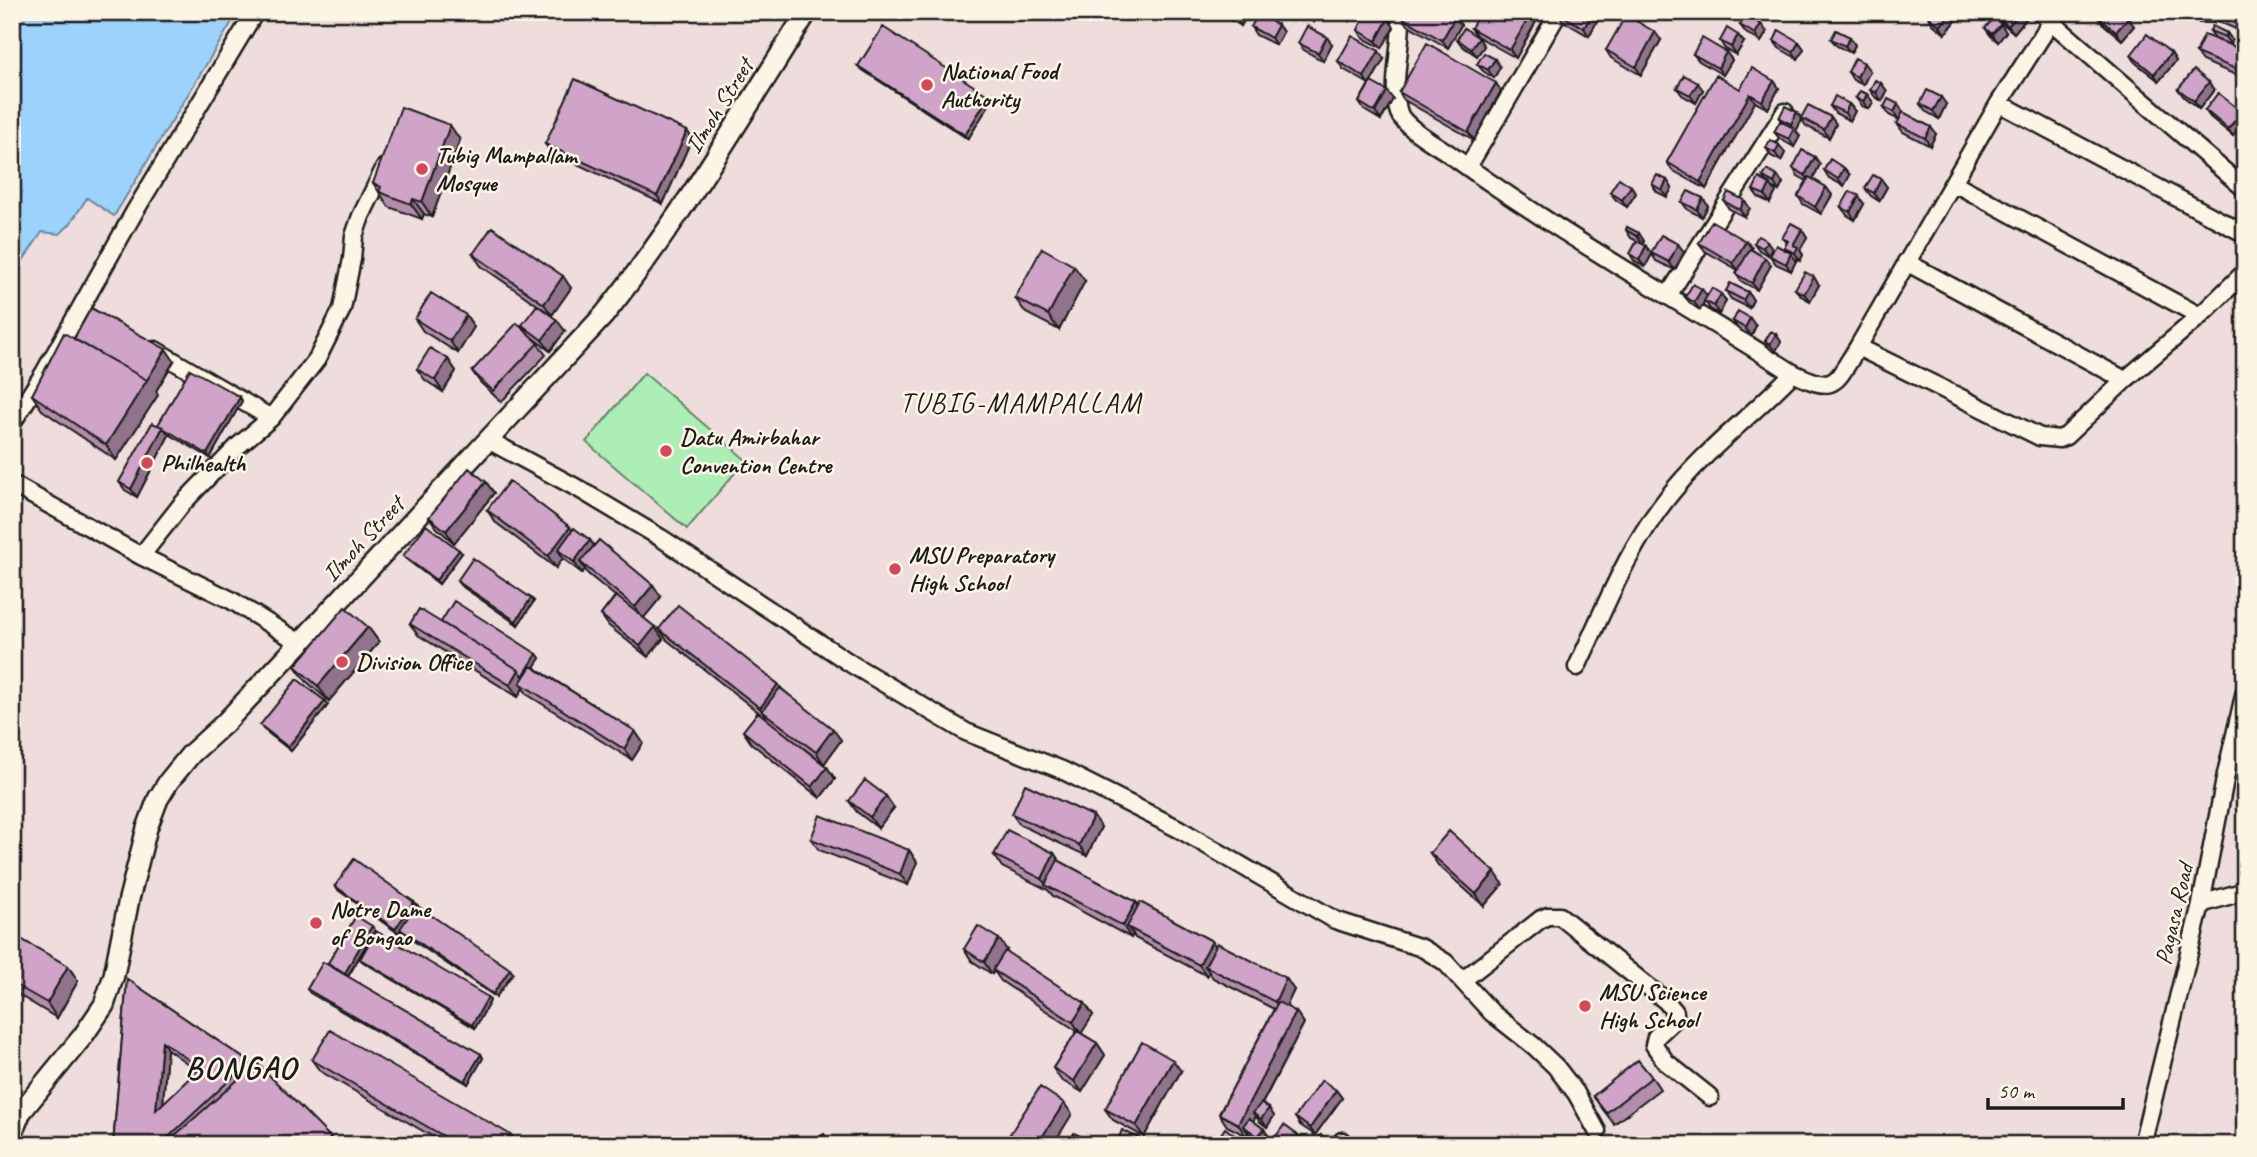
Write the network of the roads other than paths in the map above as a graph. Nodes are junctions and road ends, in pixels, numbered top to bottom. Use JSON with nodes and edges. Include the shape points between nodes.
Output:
{"nodes":[{"id":1,"x":254,"y":12,"type":"edge"},
{"id":2,"x":807,"y":12,"type":"edge"},
{"id":3,"x":1401,"y":12,"type":"edge"},
{"id":4,"x":1559,"y":12,"type":"edge"},
{"id":5,"x":2046,"y":17,"type":"edge"},
{"id":6,"x":1999,"y":103,"type":"junction"},
{"id":7,"x":1785,"y":112,"type":"edge"},
{"id":8,"x":393,"y":150,"type":"edge"},
{"id":9,"x":1468,"y":167,"type":"junction"},
{"id":10,"x":1954,"y":184,"type":"junction"},
{"id":11,"x":2245,"y":189,"type":"edge"},
{"id":12,"x":2245,"y":234,"type":"edge"},
{"id":13,"x":1906,"y":262,"type":"junction"},
{"id":14,"x":2245,"y":272,"type":"edge"},
{"id":15,"x":1669,"y":294,"type":"junction"},
{"id":16,"x":2200,"y":316,"type":"junction"},
{"id":17,"x":140,"y":341,"type":"edge"},
{"id":18,"x":1857,"y":347,"type":"junction"},
{"id":19,"x":1793,"y":373,"type":"junction"},
{"id":20,"x":2125,"y":380,"type":"junction"},
{"id":21,"x":271,"y":418,"type":"junction"},
{"id":22,"x":12,"y":423,"type":"edge"},
{"id":23,"x":488,"y":440,"type":"junction"},
{"id":24,"x":12,"y":484,"type":"edge"},
{"id":25,"x":141,"y":556,"type":"junction"},
{"id":26,"x":300,"y":643,"type":"junction"},
{"id":27,"x":1577,"y":667,"type":"dead end"},
{"id":28,"x":2245,"y":691,"type":"edge"},
{"id":29,"x":2245,"y":891,"type":"edge"},
{"id":30,"x":2201,"y":904,"type":"junction"},
{"id":31,"x":1463,"y":980,"type":"junction"},
{"id":32,"x":1710,"y":1097,"type":"dead end"},
{"id":33,"x":13,"y":1122,"type":"edge"},
{"id":34,"x":1597,"y":1131,"type":"dead end"},
{"id":35,"x":2142,"y":1145,"type":"edge"}],
"edges":[{"from":1,"to":22,"type":"street","via":[[86,309]]},
{"from":2,"to":23,"type":"street","name":"Ilmoh Street","via":[[635,277]]},
{"from":3,"to":9,"type":"street","via":[[1399,114]]},
{"from":4,"to":9,"type":"street"},
{"from":5,"to":6,"type":"street"},
{"from":5,"to":11,"type":"street"},
{"from":6,"to":10,"type":"street"},
{"from":6,"to":12,"type":"street"},
{"from":7,"to":15,"type":"street"},
{"from":8,"to":21,"type":"street","via":[[354,236],[342,309],[300,382]]},
{"from":9,"to":15,"type":"street"},
{"from":10,"to":13,"type":"street"},
{"from":10,"to":16,"type":"street"},
{"from":13,"to":18,"type":"street"},
{"from":13,"to":20,"type":"street"},
{"from":14,"to":16,"type":"street"},
{"from":15,"to":19,"type":"street"},
{"from":16,"to":20,"type":"street"},
{"from":17,"to":21,"type":"street"},
{"from":18,"to":19,"type":"street","via":[[1829,384],[1821,386]]},
{"from":18,"to":20,"type":"street","via":[[2050,439],[2066,436]]},
{"from":19,"to":27,"type":"street","via":[[1667,497],[1620,576]]},
{"from":21,"to":25,"type":"street","via":[[182,504]]},
{"from":23,"to":26,"type":"street","name":"Ilmoh Street"},
{"from":23,"to":31,"type":"street","via":[[661,538],[853,666],[966,732],[1062,770],[1179,829],[1335,920],[1422,948]]},
{"from":24,"to":25,"type":"street"},
{"from":25,"to":26,"type":"street","via":[[231,600]]},
{"from":26,"to":33,"type":"street","name":"Ilmoh Street","via":[[191,754],[159,799],[147,828],[104,1005]]},
{"from":28,"to":30,"type":"street","name":"Pagasa Road"},
{"from":29,"to":30,"type":"street"},
{"from":30,"to":35,"type":"street","name":"Pagasa Road"},
{"from":31,"to":32,"type":"street","via":[[1541,919],[1560,916],[1666,1001],[1675,1019],[1654,1045],[1666,1062]]},
{"from":31,"to":34,"type":"street","via":[[1492,1013],[1556,1067]]}]}
